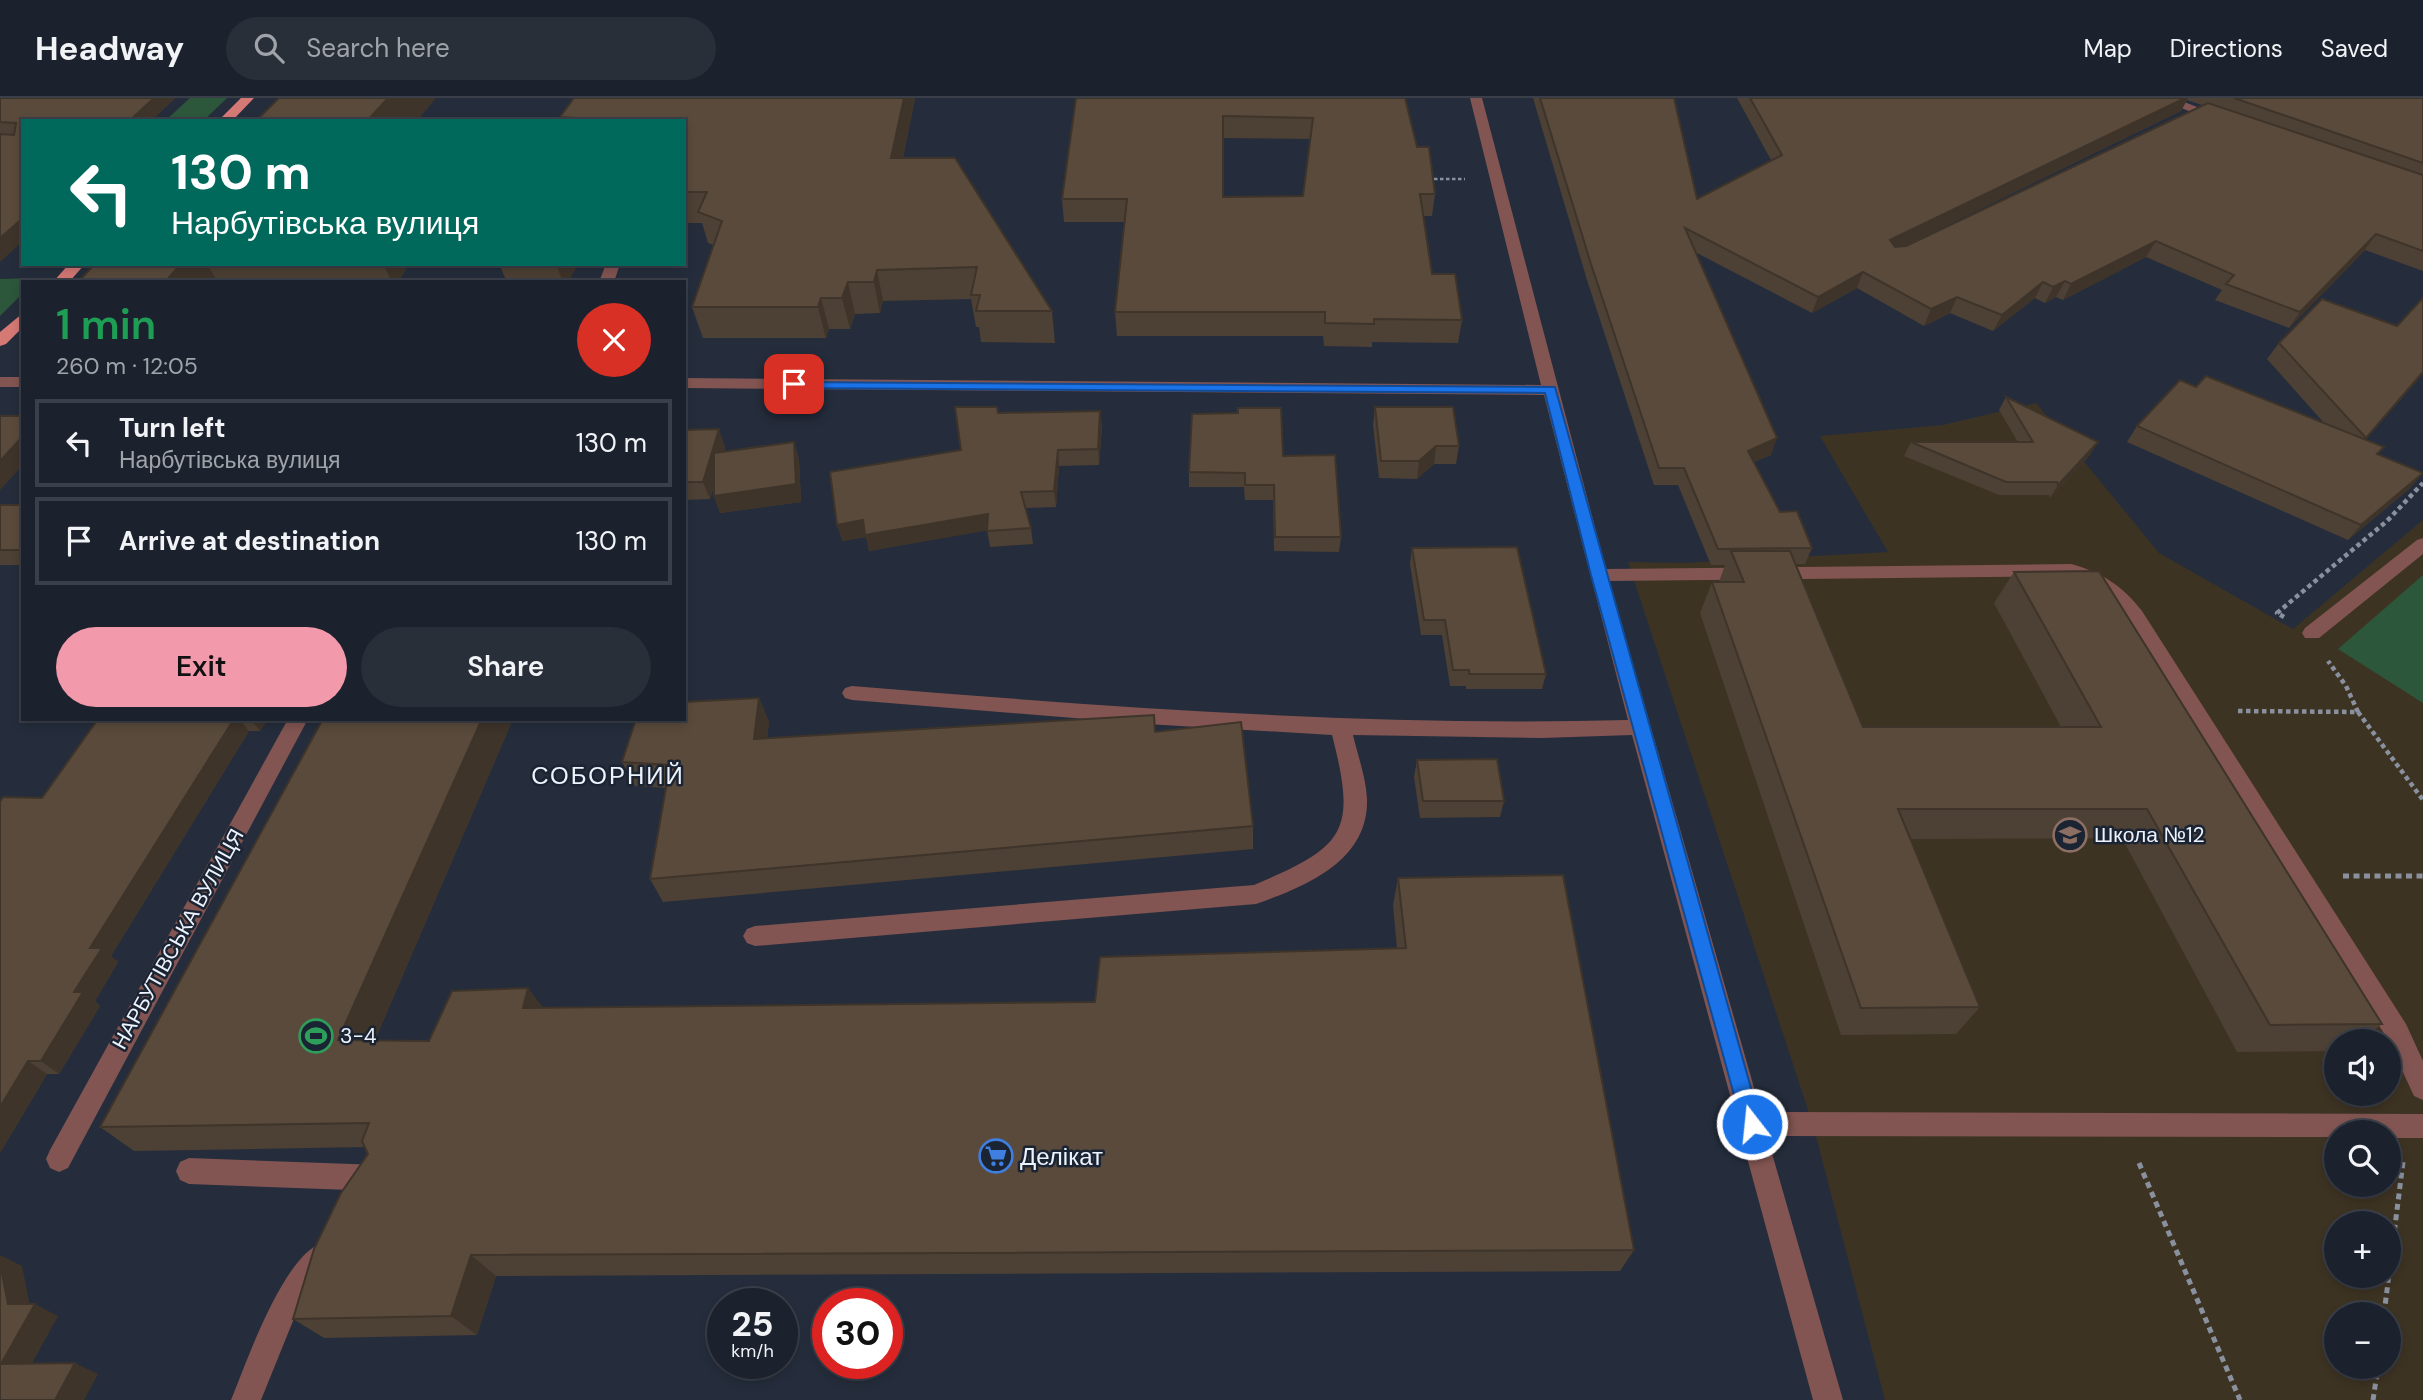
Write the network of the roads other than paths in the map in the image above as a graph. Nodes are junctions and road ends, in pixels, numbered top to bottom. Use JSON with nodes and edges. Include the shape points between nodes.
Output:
{"nodes":[{"id":1,"x":248,"y":98,"type":"edge"},
{"id":2,"x":1476,"y":98,"type":"edge"},
{"id":3,"x":2162,"y":98,"type":"edge"},
{"id":4,"x":2197,"y":111,"type":"junction"},
{"id":5,"x":226,"y":119,"type":"edge"},
{"id":6,"x":2172,"y":122,"type":"edge"},
{"id":7,"x":2234,"y":124,"type":"edge"},
{"id":8,"x":76,"y":266,"type":"edge"},
{"id":9,"x":62,"y":280,"type":"edge"},
{"id":10,"x":21,"y":320,"type":"edge"},
{"id":11,"x":0,"y":341,"type":"edge"},
{"id":12,"x":0,"y":382,"type":"edge"},
{"id":13,"x":21,"y":382,"type":"edge"},
{"id":14,"x":686,"y":383,"type":"edge"},
{"id":15,"x":1550,"y":390,"type":"junction"},
{"id":16,"x":2423,"y":544,"type":"edge"},
{"id":17,"x":1598,"y":575,"type":"junction"},
{"id":18,"x":2312,"y":633,"type":"road end"},
{"id":19,"x":852,"y":693,"type":"dead end"},
{"id":20,"x":297,"y":721,"type":"edge"},
{"id":21,"x":1340,"y":726,"type":"junction"},
{"id":22,"x":1641,"y":727,"type":"junction"},
{"id":23,"x":755,"y":936,"type":"dead end"},
{"id":24,"x":2423,"y":1088,"type":"edge"},
{"id":25,"x":1752,"y":1124,"type":"junction"},
{"id":26,"x":2415,"y":1126,"type":"edge"},
{"id":27,"x":58,"y":1159,"type":"dead end"},
{"id":28,"x":189,"y":1171,"type":"dead end"},
{"id":29,"x":357,"y":1209,"type":"edge"},
{"id":30,"x":333,"y":1241,"type":"edge"},
{"id":31,"x":246,"y":1400,"type":"edge"},
{"id":32,"x":1828,"y":1400,"type":"edge"}],
"edges":[{"from":1,"to":5,"type":"main road"},
{"from":2,"to":15,"type":"street"},
{"from":3,"to":4,"type":"street"},
{"from":4,"to":6,"type":"street"},
{"from":4,"to":7,"type":"street"},
{"from":8,"to":9,"type":"main road"},
{"from":10,"to":11,"type":"main road"},
{"from":12,"to":13,"type":"street"},
{"from":14,"to":15,"type":"street"},
{"from":15,"to":17,"type":"street"},
{"from":16,"to":18,"type":"street"},
{"from":17,"to":22,"type":"street"},
{"from":17,"to":24,"type":"street","via":[[2071,570],[2088,575],[2118,595],[2195,711],[2397,1032]]},
{"from":19,"to":21,"type":"street","via":[[1236,724]]},
{"from":20,"to":27,"type":"street","name":"НАРБУТІВСЬКА ВУЛИЦЯ"},
{"from":21,"to":22,"type":"street","via":[[1558,731]]},
{"from":21,"to":23,"type":"street","via":[[1357,805],[1349,841],[1318,867],[1256,894]]},
{"from":22,"to":25,"type":"street"},
{"from":25,"to":26,"type":"street"},
{"from":25,"to":32,"type":"street"},
{"from":28,"to":29,"type":"street","via":[[380,1176]]},
{"from":30,"to":31,"type":"street","via":[[285,1306]]}]}
